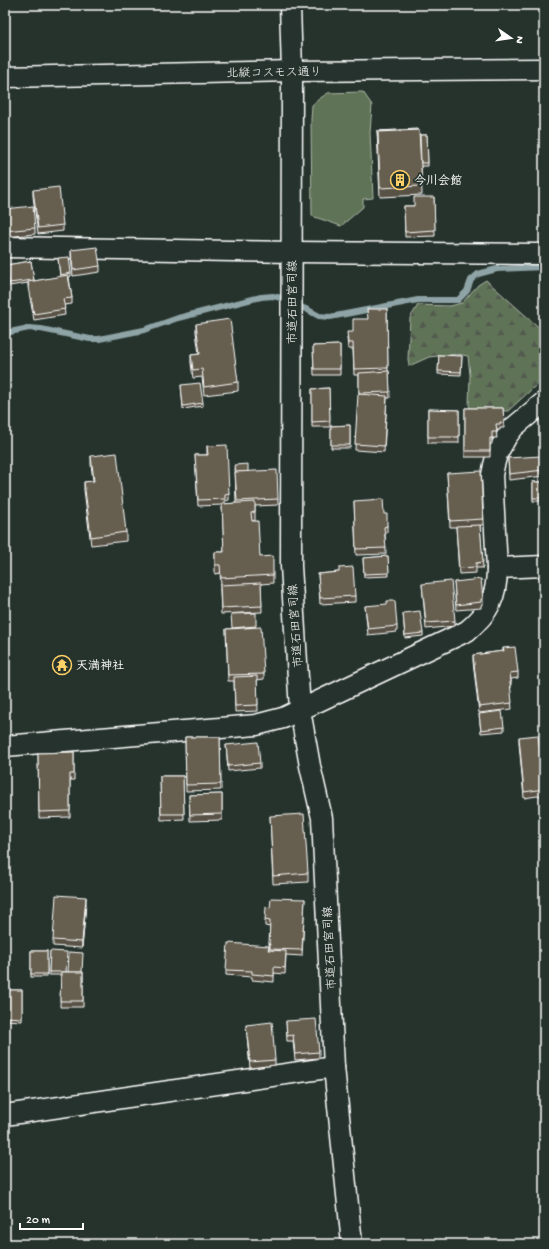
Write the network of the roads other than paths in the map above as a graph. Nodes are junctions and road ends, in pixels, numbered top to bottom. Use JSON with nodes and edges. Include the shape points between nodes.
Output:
{"nodes":[{"id":1,"x":290,"y":5,"type":"edge"},
{"id":2,"x":544,"y":69,"type":"edge"},
{"id":3,"x":292,"y":72,"type":"junction"},
{"id":4,"x":5,"y":77,"type":"edge"},
{"id":5,"x":5,"y":247,"type":"edge"},
{"id":6,"x":292,"y":252,"type":"junction"},
{"id":7,"x":544,"y":254,"type":"edge"},
{"id":8,"x":544,"y":402,"type":"edge"},
{"id":9,"x":544,"y":566,"type":"edge"},
{"id":10,"x":497,"y":568,"type":"junction"},
{"id":11,"x":300,"y":710,"type":"junction"},
{"id":12,"x":5,"y":746,"type":"edge"},
{"id":13,"x":334,"y":1067,"type":"junction"},
{"id":14,"x":5,"y":1115,"type":"edge"},
{"id":15,"x":352,"y":1244,"type":"edge"}],
"edges":[{"from":1,"to":3,"type":"street","name":"市道石田宮司線"},
{"from":2,"to":3,"type":"street","name":"北縦コスモス通り"},
{"from":3,"to":4,"type":"street","name":"北縦コスモス通り"},
{"from":3,"to":6,"type":"street","name":"市道石田宮司線"},
{"from":5,"to":6,"type":"street"},
{"from":6,"to":7,"type":"street"},
{"from":6,"to":11,"type":"street","name":"市道石田宮司線","via":[[291,566]]},
{"from":8,"to":10,"type":"street","via":[[514,427],[499,449],[494,465],[492,475]]},
{"from":9,"to":10,"type":"street"},
{"from":10,"to":11,"type":"street","via":[[491,604],[476,624]]},
{"from":11,"to":12,"type":"street","via":[[284,718],[256,725]]},
{"from":11,"to":13,"type":"street","name":"市道石田宮司線","via":[[322,818]]},
{"from":13,"to":14,"type":"street"},
{"from":13,"to":15,"type":"street","name":"市道石田宮司線"}]}
